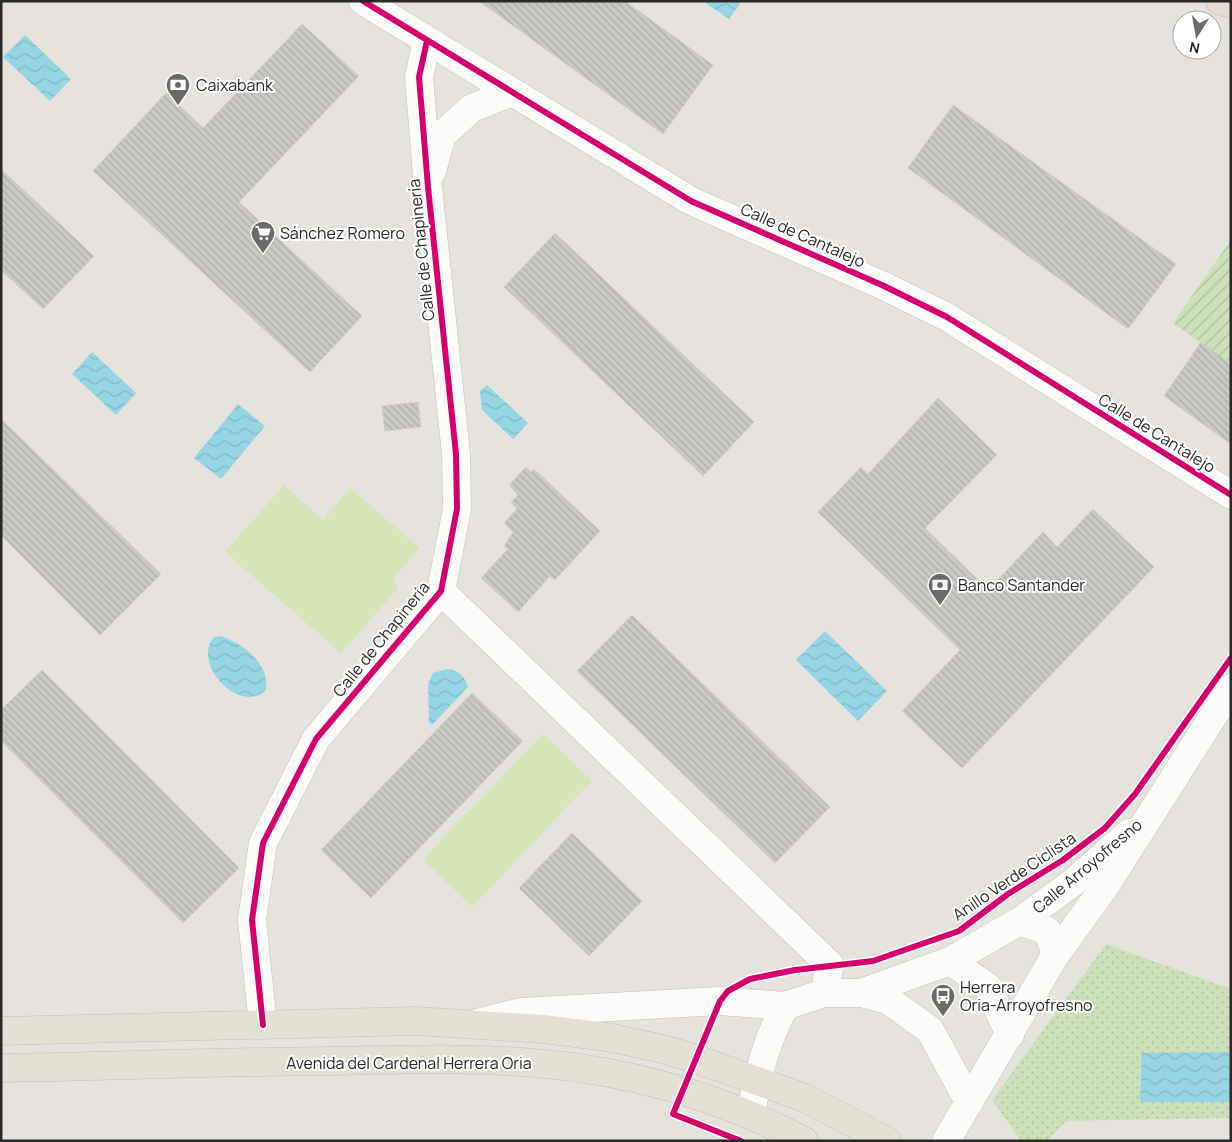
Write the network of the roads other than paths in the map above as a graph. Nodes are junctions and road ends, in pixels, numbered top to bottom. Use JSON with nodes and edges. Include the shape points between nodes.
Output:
{"nodes":[{"id":1,"x":363,"y":1,"type":"edge"},
{"id":2,"x":1220,"y":1,"type":"edge"},
{"id":3,"x":1231,"y":4,"type":"edge"},
{"id":4,"x":427,"y":41,"type":"junction"},
{"id":5,"x":512,"y":92,"type":"junction"},
{"id":6,"x":428,"y":187,"type":"junction"},
{"id":7,"x":1231,"y":495,"type":"edge"},
{"id":8,"x":441,"y":591,"type":"junction"},
{"id":9,"x":1231,"y":688,"type":"edge"},
{"id":10,"x":1150,"y":814,"type":"junction"},
{"id":11,"x":1020,"y":921,"type":"junction"},
{"id":12,"x":1056,"y":954,"type":"junction"},
{"id":13,"x":950,"y":961,"type":"junction"},
{"id":14,"x":861,"y":993,"type":"junction"},
{"id":15,"x":824,"y":994,"type":"junction"},
{"id":16,"x":785,"y":1006,"type":"junction"},
{"id":17,"x":473,"y":1024,"type":"junction"},
{"id":18,"x":264,"y":1025,"type":"junction"},
{"id":19,"x":1,"y":1031,"type":"edge"},
{"id":20,"x":1010,"y":1036,"type":"junction"},
{"id":21,"x":1,"y":1068,"type":"edge"},
{"id":22,"x":756,"y":1079,"type":"junction"},
{"id":23,"x":969,"y":1102,"type":"junction"},
{"id":24,"x":751,"y":1115,"type":"junction"},
{"id":25,"x":804,"y":1141,"type":"edge"},
{"id":26,"x":887,"y":1141,"type":"edge"},
{"id":27,"x":946,"y":1141,"type":"edge"}],
"edges":[{"from":1,"to":4,"type":"street","name":"Calle de Cantalejo"},
{"from":2,"to":3,"type":"highway"},
{"from":4,"to":5,"type":"street","name":"Calle de Cantalejo"},
{"from":4,"to":6,"type":"street","name":"Calle de Chapinería","via":[[419,77]]},
{"from":5,"to":6,"type":"street","name":"Calle de Chapinería","via":[[472,108],[442,135]]},
{"from":5,"to":7,"type":"street","name":"Calle de Cantalejo","via":[[691,201],[947,317]]},
{"from":6,"to":8,"type":"street","name":"Calle de Chapinería","via":[[456,454],[457,509]]},
{"from":8,"to":15,"type":"street","via":[[830,965]]},
{"from":8,"to":18,"type":"street","name":"Calle de Chapinería","via":[[316,739],[263,843],[252,920]]},
{"from":9,"to":10,"type":"street","name":"Calle Arroyofresno"},
{"from":10,"to":11,"type":"street","name":"Calle Arroyofresno","via":[[1070,884]]},
{"from":10,"to":12,"type":"street","name":"Calle Arroyofresno","via":[[1104,888]]},
{"from":11,"to":12,"type":"street","via":[[1047,931]]},
{"from":11,"to":13,"type":"street","name":"Calle Arroyofresno"},
{"from":12,"to":20,"type":"street","name":"Calle Arroyofresno"},
{"from":13,"to":14,"type":"street","name":"Calle Arroyofresno"},
{"from":13,"to":20,"type":"street","via":[[988,988]]},
{"from":14,"to":15,"type":"street"},
{"from":14,"to":23,"type":"street","via":[[888,1000],[930,1030]]},
{"from":15,"to":16,"type":"street"},
{"from":16,"to":17,"type":"street","via":[[720,1001],[521,1012]]},
{"from":16,"to":22,"type":"street","via":[[770,1033]]},
{"from":17,"to":18,"type":"main road","via":[[416,1021]]},
{"from":17,"to":22,"type":"main road","via":[[606,1036],[662,1049]]},
{"from":18,"to":19,"type":"main road"},
{"from":20,"to":23,"type":"street","name":"Calle Arroyofresno"},
{"from":21,"to":24,"type":"main road","name":"Avenida del Cardenal Herrera Oria","via":[[446,1060],[535,1063],[662,1085]]},
{"from":22,"to":24,"type":"street"},
{"from":22,"to":26,"type":"main road","via":[[806,1098]]},
{"from":23,"to":27,"type":"street","name":"Calle Arroyofresno"},
{"from":24,"to":25,"type":"main road","name":"Avenida del Cardenal Herrera Oria"}]}
